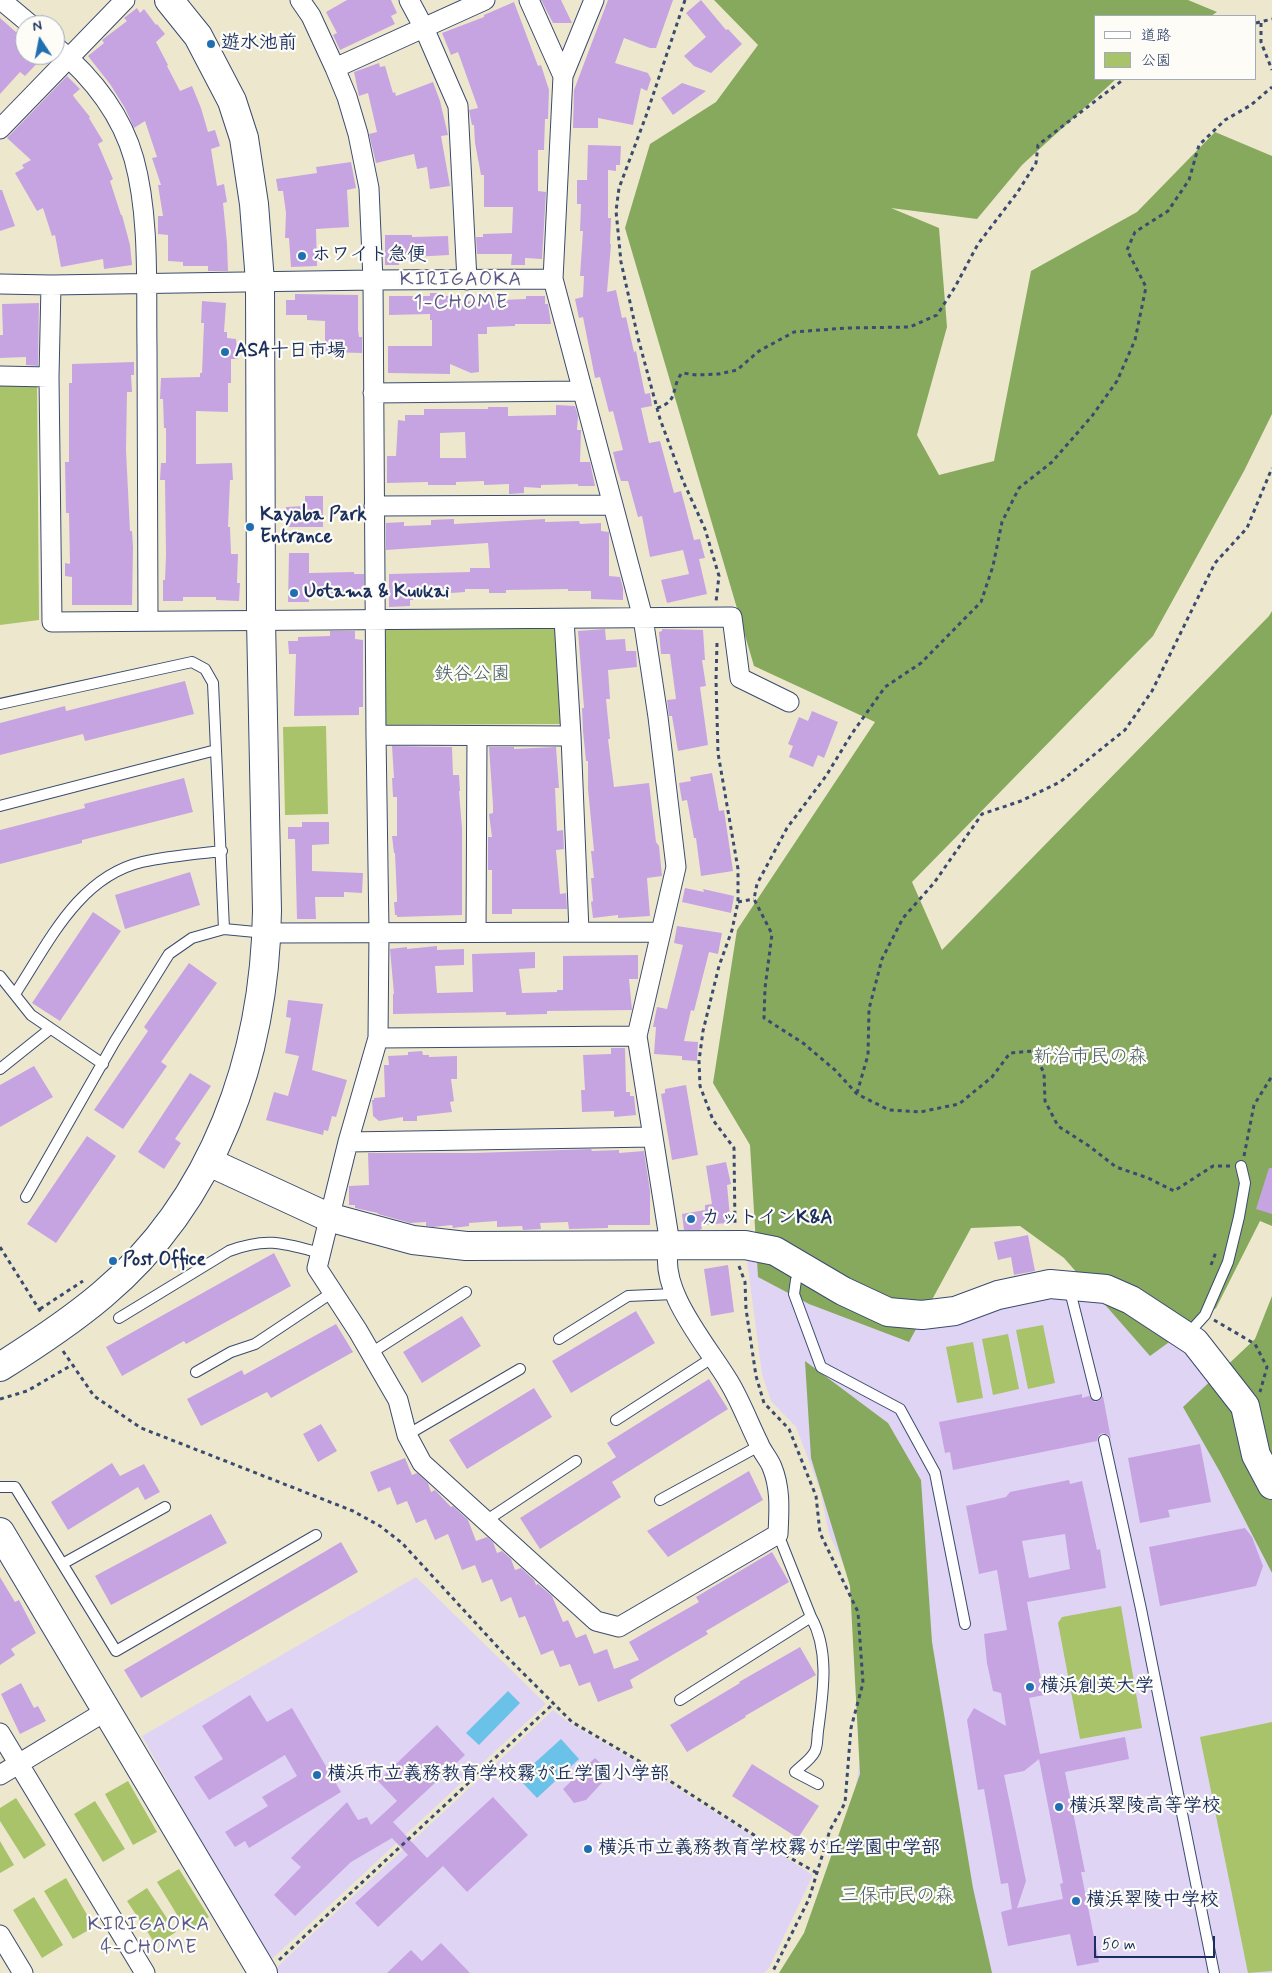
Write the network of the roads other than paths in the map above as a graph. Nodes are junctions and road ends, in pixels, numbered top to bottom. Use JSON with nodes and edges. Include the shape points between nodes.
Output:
{"nodes":[{"id":1,"x":1,"y":0,"type":"edge"},
{"id":2,"x":125,"y":0,"type":"edge"},
{"id":3,"x":169,"y":0,"type":"edge"},
{"id":4,"x":300,"y":0,"type":"edge"},
{"id":5,"x":410,"y":0,"type":"edge"},
{"id":6,"x":485,"y":0,"type":"edge"},
{"id":7,"x":529,"y":0,"type":"edge"},
{"id":8,"x":594,"y":0,"type":"edge"},
{"id":9,"x":19,"y":15,"type":"edge"},
{"id":10,"x":424,"y":28,"type":"junction"},
{"id":11,"x":65,"y":49,"type":"edge"},
{"id":12,"x":65,"y":54,"type":"edge"},
{"id":13,"x":51,"y":65,"type":"edge"},
{"id":14,"x":335,"y":68,"type":"junction"},
{"id":15,"x":564,"y":76,"type":"junction"},
{"id":16,"x":0,"y":129,"type":"edge"},
{"id":17,"x":553,"y":279,"type":"junction"},
{"id":18,"x":373,"y":280,"type":"junction"},
{"id":19,"x":467,"y":280,"type":"junction"},
{"id":20,"x":146,"y":282,"type":"junction"},
{"id":21,"x":260,"y":282,"type":"junction"},
{"id":22,"x":0,"y":284,"type":"edge"},
{"id":23,"x":51,"y":285,"type":"junction"},
{"id":24,"x":0,"y":376,"type":"edge"},
{"id":25,"x":49,"y":377,"type":"junction"},
{"id":26,"x":583,"y":391,"type":"junction"},
{"id":27,"x":373,"y":392,"type":"junction"},
{"id":28,"x":612,"y":505,"type":"junction"},
{"id":29,"x":374,"y":506,"type":"junction"},
{"id":30,"x":643,"y":618,"type":"junction"},
{"id":31,"x":375,"y":619,"type":"junction"},
{"id":32,"x":564,"y":619,"type":"junction"},
{"id":33,"x":261,"y":620,"type":"junction"},
{"id":34,"x":148,"y":621,"type":"junction"},
{"id":35,"x":789,"y":702,"type":"dead end"},
{"id":36,"x":0,"y":704,"type":"edge"},
{"id":37,"x":376,"y":735,"type":"junction"},
{"id":38,"x":477,"y":736,"type":"junction"},
{"id":39,"x":571,"y":736,"type":"junction"},
{"id":40,"x":216,"y":750,"type":"junction"},
{"id":41,"x":0,"y":806,"type":"edge"},
{"id":42,"x":222,"y":850,"type":"junction"},
{"id":43,"x":224,"y":929,"type":"junction"},
{"id":44,"x":579,"y":931,"type":"junction"},
{"id":45,"x":379,"y":932,"type":"junction"},
{"id":46,"x":476,"y":932,"type":"junction"},
{"id":47,"x":661,"y":932,"type":"junction"},
{"id":48,"x":267,"y":934,"type":"junction"},
{"id":49,"x":0,"y":976,"type":"edge"},
{"id":50,"x":15,"y":994,"type":"junction"},
{"id":51,"x":50,"y":1029,"type":"junction"},
{"id":52,"x":637,"y":1036,"type":"junction"},
{"id":53,"x":378,"y":1038,"type":"junction"},
{"id":54,"x":103,"y":1064,"type":"junction"},
{"id":55,"x":0,"y":1069,"type":"edge"},
{"id":56,"x":653,"y":1137,"type":"junction"},
{"id":57,"x":348,"y":1142,"type":"junction"},
{"id":58,"x":209,"y":1162,"type":"junction"},
{"id":59,"x":1242,"y":1166,"type":"road end"},
{"id":60,"x":26,"y":1197,"type":"dead end"},
{"id":61,"x":328,"y":1217,"type":"junction"},
{"id":62,"x":670,"y":1244,"type":"junction"},
{"id":63,"x":320,"y":1253,"type":"junction"},
{"id":64,"x":800,"y":1268,"type":"junction"},
{"id":65,"x":1069,"y":1285,"type":"junction"},
{"id":66,"x":332,"y":1292,"type":"junction"},
{"id":67,"x":466,"y":1292,"type":"dead end"},
{"id":68,"x":674,"y":1294,"type":"junction"},
{"id":69,"x":119,"y":1318,"type":"dead end"},
{"id":70,"x":1186,"y":1337,"type":"junction"},
{"id":71,"x":559,"y":1339,"type":"dead end"},
{"id":72,"x":371,"y":1354,"type":"junction"},
{"id":73,"x":712,"y":1358,"type":"junction"},
{"id":74,"x":0,"y":1367,"type":"edge"},
{"id":75,"x":520,"y":1369,"type":"dead end"},
{"id":76,"x":196,"y":1372,"type":"dead end"},
{"id":77,"x":1096,"y":1395,"type":"dead end"},
{"id":78,"x":616,"y":1420,"type":"dead end"},
{"id":79,"x":407,"y":1435,"type":"junction"},
{"id":80,"x":1104,"y":1440,"type":"dead end"},
{"id":81,"x":759,"y":1446,"type":"junction"},
{"id":82,"x":576,"y":1461,"type":"dead end"},
{"id":83,"x":1272,"y":1485,"type":"edge"},
{"id":84,"x":0,"y":1487,"type":"edge"},
{"id":85,"x":660,"y":1500,"type":"dead end"},
{"id":86,"x":165,"y":1507,"type":"dead end"},
{"id":87,"x":487,"y":1520,"type":"junction"},
{"id":88,"x":0,"y":1532,"type":"edge"},
{"id":89,"x":778,"y":1534,"type":"junction"},
{"id":90,"x":316,"y":1535,"type":"dead end"},
{"id":91,"x":64,"y":1563,"type":"junction"},
{"id":92,"x":811,"y":1617,"type":"junction"},
{"id":93,"x":965,"y":1624,"type":"dead end"},
{"id":94,"x":680,"y":1700,"type":"dead end"},
{"id":95,"x":106,"y":1710,"type":"junction"},
{"id":96,"x":0,"y":1733,"type":"edge"},
{"id":97,"x":19,"y":1764,"type":"junction"},
{"id":98,"x":0,"y":1775,"type":"edge"},
{"id":99,"x":818,"y":1784,"type":"dead end"},
{"id":100,"x":0,"y":1935,"type":"edge"},
{"id":101,"x":23,"y":1973,"type":"edge"},
{"id":102,"x":145,"y":1973,"type":"edge"},
{"id":103,"x":258,"y":1973,"type":"edge"},
{"id":104,"x":263,"y":1973,"type":"edge"},
{"id":105,"x":1214,"y":1973,"type":"edge"}],
"edges":[{"from":1,"to":9,"type":"street"},
{"from":2,"to":11,"type":"street"},
{"from":3,"to":21,"type":"street","via":[[198,36],[216,68],[244,138],[254,204]]},
{"from":4,"to":14,"type":"street"},
{"from":5,"to":10,"type":"street"},
{"from":6,"to":10,"type":"street"},
{"from":7,"to":15,"type":"street"},
{"from":8,"to":15,"type":"street"},
{"from":10,"to":14,"type":"street"},
{"from":10,"to":19,"type":"street","via":[[458,106]]},
{"from":12,"to":20,"type":"street","via":[[119,120],[134,158],[142,201]]},
{"from":13,"to":16,"type":"street"},
{"from":14,"to":18,"type":"street","via":[[358,134],[369,188]]},
{"from":15,"to":17,"type":"street"},
{"from":17,"to":19,"type":"street"},
{"from":17,"to":26,"type":"street"},
{"from":18,"to":19,"type":"street"},
{"from":18,"to":21,"type":"street"},
{"from":18,"to":27,"type":"street"},
{"from":20,"to":21,"type":"street"},
{"from":20,"to":23,"type":"street"},
{"from":20,"to":34,"type":"street"},
{"from":21,"to":33,"type":"street"},
{"from":22,"to":23,"type":"street"},
{"from":23,"to":25,"type":"street"},
{"from":24,"to":25,"type":"street"},
{"from":25,"to":34,"type":"street","via":[[52,622]]},
{"from":26,"to":27,"type":"street"},
{"from":26,"to":28,"type":"street"},
{"from":27,"to":29,"type":"street"},
{"from":28,"to":29,"type":"street"},
{"from":28,"to":30,"type":"street"},
{"from":29,"to":31,"type":"street"},
{"from":30,"to":32,"type":"street"},
{"from":30,"to":35,"type":"street","via":[[732,617],[740,678]]},
{"from":30,"to":47,"type":"street","via":[[676,867]]},
{"from":31,"to":32,"type":"street"},
{"from":31,"to":33,"type":"street"},
{"from":31,"to":37,"type":"street"},
{"from":32,"to":39,"type":"street"},
{"from":33,"to":34,"type":"street"},
{"from":33,"to":48,"type":"street"},
{"from":36,"to":40,"type":"lane","via":[[192,662],[204,669],[214,683]]},
{"from":37,"to":38,"type":"street"},
{"from":37,"to":45,"type":"street"},
{"from":38,"to":39,"type":"street"},
{"from":38,"to":46,"type":"street"},
{"from":39,"to":44,"type":"street"},
{"from":40,"to":41,"type":"lane"},
{"from":40,"to":42,"type":"lane"},
{"from":42,"to":43,"type":"lane"},
{"from":42,"to":50,"type":"lane","via":[[141,862],[114,872],[73,906]]},
{"from":43,"to":48,"type":"lane"},
{"from":43,"to":54,"type":"lane","via":[[192,938],[169,954]]},
{"from":44,"to":46,"type":"street"},
{"from":44,"to":47,"type":"street"},
{"from":45,"to":46,"type":"street"},
{"from":45,"to":48,"type":"street"},
{"from":45,"to":53,"type":"street"},
{"from":47,"to":52,"type":"street"},
{"from":48,"to":58,"type":"street","via":[[256,1020],[238,1094]]},
{"from":49,"to":50,"type":"lane"},
{"from":50,"to":51,"type":"lane","via":[[31,1015]]},
{"from":51,"to":54,"type":"lane"},
{"from":51,"to":55,"type":"lane"},
{"from":52,"to":53,"type":"street"},
{"from":52,"to":56,"type":"street"},
{"from":53,"to":57,"type":"street"},
{"from":54,"to":60,"type":"lane"},
{"from":56,"to":57,"type":"street"},
{"from":56,"to":62,"type":"street"},
{"from":57,"to":61,"type":"street"},
{"from":58,"to":61,"type":"street"},
{"from":58,"to":74,"type":"street","via":[[178,1214],[131,1268],[104,1294],[50,1336]]},
{"from":59,"to":70,"type":"lane","via":[[1245,1182],[1228,1262],[1205,1316]]},
{"from":61,"to":62,"type":"street","via":[[413,1240],[466,1246]]},
{"from":61,"to":63,"type":"street"},
{"from":62,"to":64,"type":"street","via":[[735,1244],[775,1251]]},
{"from":62,"to":68,"type":"street","via":[[666,1256]]},
{"from":63,"to":66,"type":"street","via":[[317,1268]]},
{"from":63,"to":69,"type":"lane","via":[[276,1242],[247,1244],[229,1251]]},
{"from":64,"to":65,"type":"street","via":[[888,1312],[922,1315],[955,1311],[998,1295],[1050,1284]]},
{"from":64,"to":93,"type":"lane","via":[[794,1294],[821,1367],[900,1409],[935,1473]]},
{"from":65,"to":70,"type":"street","via":[[1106,1289],[1131,1300]]},
{"from":65,"to":77,"type":"lane"},
{"from":66,"to":72,"type":"street"},
{"from":66,"to":76,"type":"lane","via":[[255,1344],[231,1352]]},
{"from":67,"to":72,"type":"lane"},
{"from":68,"to":71,"type":"lane","via":[[628,1296]]},
{"from":68,"to":73,"type":"street"},
{"from":70,"to":83,"type":"street","via":[[1195,1342],[1245,1406],[1256,1455]]},
{"from":72,"to":79,"type":"street","via":[[398,1400]]},
{"from":73,"to":78,"type":"lane"},
{"from":73,"to":81,"type":"street","via":[[729,1382]]},
{"from":75,"to":79,"type":"lane"},
{"from":79,"to":87,"type":"street","via":[[422,1463]]},
{"from":80,"to":105,"type":"lane"},
{"from":81,"to":85,"type":"lane"},
{"from":81,"to":89,"type":"street","via":[[772,1466],[779,1493]]},
{"from":82,"to":87,"type":"lane"},
{"from":84,"to":91,"type":"lane","via":[[15,1487]]},
{"from":86,"to":91,"type":"lane"},
{"from":87,"to":89,"type":"street","via":[[596,1621],[619,1627]]},
{"from":88,"to":95,"type":"street"},
{"from":89,"to":92,"type":"lane"},
{"from":90,"to":91,"type":"lane","via":[[116,1651]]},
{"from":92,"to":94,"type":"lane"},
{"from":92,"to":99,"type":"lane","via":[[818,1630],[822,1650],[821,1707],[815,1752],[795,1772]]},
{"from":95,"to":97,"type":"street"},
{"from":95,"to":104,"type":"street"},
{"from":96,"to":97,"type":"street"},
{"from":97,"to":98,"type":"street"},
{"from":97,"to":102,"type":"street"},
{"from":100,"to":101,"type":"street"},
{"from":103,"to":104,"type":"street"}]}
